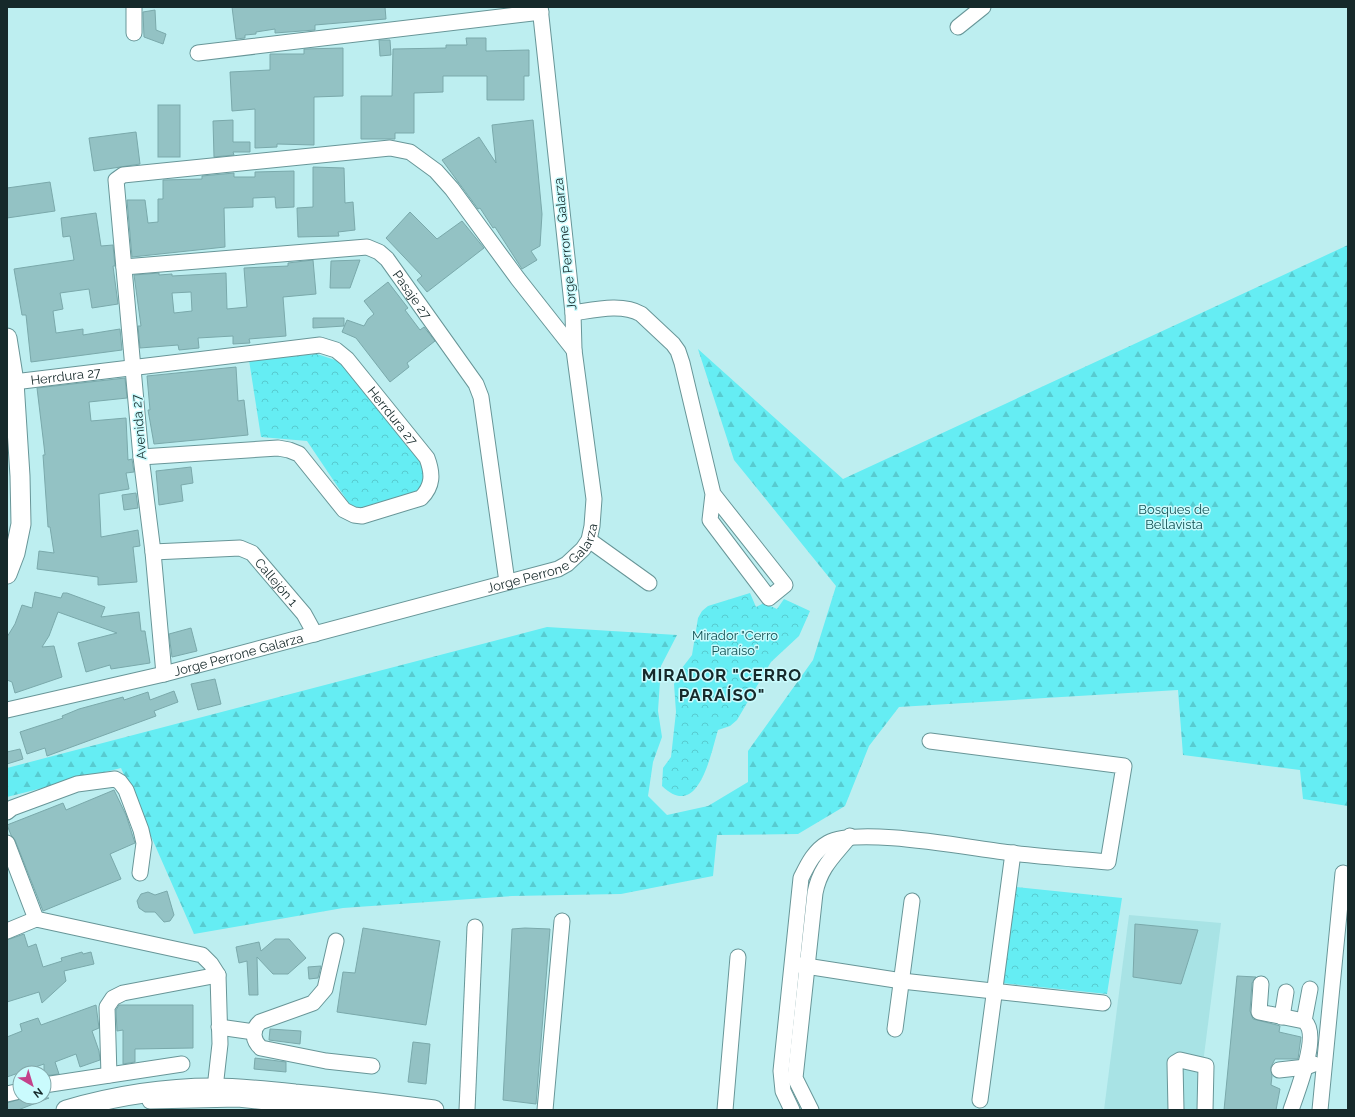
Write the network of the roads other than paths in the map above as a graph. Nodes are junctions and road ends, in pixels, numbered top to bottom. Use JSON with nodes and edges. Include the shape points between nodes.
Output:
{"nodes":[{"id":1,"x":134,"y":7,"type":"edge"},
{"id":2,"x":983,"y":7,"type":"edge"},
{"id":3,"x":540,"y":10,"type":"edge"},
{"id":4,"x":958,"y":27,"type":"dead end"},
{"id":5,"x":134,"y":33,"type":"dead end"},
{"id":6,"x":198,"y":53,"type":"dead end"},
{"id":7,"x":124,"y":267,"type":"junction"},
{"id":8,"x":573,"y":313,"type":"junction"},
{"id":9,"x":7,"y":338,"type":"edge"},
{"id":10,"x":574,"y":350,"type":"junction"},
{"id":11,"x":134,"y":366,"type":"junction"},
{"id":12,"x":14,"y":382,"type":"junction"},
{"id":13,"x":141,"y":457,"type":"junction"},
{"id":14,"x":713,"y":494,"type":"junction"},
{"id":15,"x":589,"y":540,"type":"junction"},
{"id":16,"x":153,"y":552,"type":"junction"},
{"id":17,"x":7,"y":574,"type":"edge"},
{"id":18,"x":507,"y":582,"type":"junction"},
{"id":19,"x":648,"y":583,"type":"dead end"},
{"id":20,"x":315,"y":634,"type":"junction"},
{"id":21,"x":164,"y":674,"type":"junction"},
{"id":22,"x":7,"y":710,"type":"edge"},
{"id":23,"x":930,"y":741,"type":"dead end"},
{"id":24,"x":7,"y":812,"type":"edge"},
{"id":25,"x":850,"y":836,"type":"junction"},
{"id":26,"x":7,"y":843,"type":"edge"},
{"id":27,"x":1013,"y":853,"type":"junction"},
{"id":28,"x":140,"y":872,"type":"dead end"},
{"id":29,"x":1343,"y":873,"type":"dead end"},
{"id":30,"x":912,"y":901,"type":"dead end"},
{"id":31,"x":36,"y":919,"type":"junction"},
{"id":32,"x":562,"y":921,"type":"dead end"},
{"id":33,"x":476,"y":927,"type":"dead end"},
{"id":34,"x":7,"y":931,"type":"edge"},
{"id":35,"x":336,"y":941,"type":"dead end"},
{"id":36,"x":738,"y":957,"type":"dead end"},
{"id":37,"x":793,"y":964,"type":"junction"},
{"id":38,"x":808,"y":967,"type":"junction"},
{"id":39,"x":218,"y":975,"type":"junction"},
{"id":40,"x":902,"y":981,"type":"junction"},
{"id":41,"x":1261,"y":984,"type":"dead end"},
{"id":42,"x":1310,"y":989,"type":"dead end"},
{"id":43,"x":995,"y":991,"type":"junction"},
{"id":44,"x":1286,"y":992,"type":"dead end"},
{"id":45,"x":1103,"y":1003,"type":"dead end"},
{"id":46,"x":1282,"y":1017,"type":"junction"},
{"id":47,"x":1304,"y":1021,"type":"junction"},
{"id":48,"x":219,"y":1028,"type":"junction"},
{"id":49,"x":895,"y":1029,"type":"dead end"},
{"id":50,"x":254,"y":1032,"type":"junction"},
{"id":51,"x":1326,"y":1058,"type":"junction"},
{"id":52,"x":182,"y":1064,"type":"dead end"},
{"id":53,"x":372,"y":1066,"type":"dead end"},
{"id":54,"x":1306,"y":1067,"type":"junction"},
{"id":55,"x":1279,"y":1070,"type":"dead end"},
{"id":56,"x":109,"y":1075,"type":"junction"},
{"id":57,"x":52,"y":1084,"type":"edge"},
{"id":58,"x":215,"y":1088,"type":"junction"},
{"id":59,"x":980,"y":1100,"type":"dead end"},
{"id":60,"x":66,"y":1110,"type":"edge"},
{"id":61,"x":96,"y":1110,"type":"edge"},
{"id":62,"x":344,"y":1110,"type":"edge"},
{"id":63,"x":434,"y":1110,"type":"edge"},
{"id":64,"x":467,"y":1110,"type":"edge"},
{"id":65,"x":545,"y":1110,"type":"edge"},
{"id":66,"x":725,"y":1110,"type":"edge"},
{"id":67,"x":792,"y":1110,"type":"edge"},
{"id":68,"x":811,"y":1110,"type":"edge"},
{"id":69,"x":1176,"y":1110,"type":"edge"},
{"id":70,"x":1205,"y":1110,"type":"edge"},
{"id":71,"x":1291,"y":1110,"type":"edge"},
{"id":72,"x":1320,"y":1110,"type":"edge"}],
"edges":[{"from":1,"to":5,"type":"street"},
{"from":2,"to":4,"type":"street"},
{"from":3,"to":6,"type":"street"},
{"from":3,"to":8,"type":"street","name":"Jorge Perrone Galarza"},
{"from":7,"to":10,"type":"street","name":"Avenida 27","via":[[116,180],[123,175],[390,148],[410,152],[436,171]]},
{"from":7,"to":11,"type":"street","name":"Avenida 27"},
{"from":7,"to":18,"type":"street","name":"Pasaje 27","via":[[367,247],[379,252],[387,259],[476,384],[481,397]]},
{"from":8,"to":10,"type":"street","name":"Jorge Perrone Galarza"},
{"from":8,"to":14,"type":"street","via":[[633,310],[641,314],[673,344],[682,362]]},
{"from":9,"to":12,"type":"main road"},
{"from":10,"to":15,"type":"street","name":"Jorge Perrone Galarza","via":[[594,498]]},
{"from":11,"to":12,"type":"street","name":"Herrdura 27"},
{"from":11,"to":13,"type":"street","name":"Avenida 27"},
{"from":11,"to":13,"type":"street","name":"Herrdura 27","via":[[305,346],[320,345],[336,350],[347,359],[427,458],[432,479],[421,498],[362,516],[344,510],[299,454],[289,450],[278,448]]},
{"from":12,"to":17,"type":"main road","via":[[20,476],[20,524],[15,553]]},
{"from":13,"to":16,"type":"street","name":"Avenida 27"},
{"from":14,"to":14,"type":"street","via":[[785,585],[769,598],[710,520]]},
{"from":15,"to":18,"type":"street","name":"Jorge Perrone Galarza","via":[[567,564]]},
{"from":15,"to":19,"type":"street"},
{"from":16,"to":20,"type":"street","name":"Callejón 1","via":[[240,548],[252,552],[304,614]]},
{"from":16,"to":21,"type":"street","name":"Avenida 27"},
{"from":18,"to":20,"type":"street","name":"Jorge Perrone Galarza"},
{"from":20,"to":21,"type":"street","name":"Jorge Perrone Galarza"},
{"from":21,"to":22,"type":"street","name":"Jorge Perrone Galarza"},
{"from":23,"to":27,"type":"street","via":[[1124,766],[1108,862]]},
{"from":24,"to":28,"type":"street","via":[[77,784],[115,779],[126,790],[141,830],[144,843]]},
{"from":25,"to":27,"type":"street","via":[[891,838]]},
{"from":25,"to":37,"type":"street","via":[[829,843],[811,857],[801,878]]},
{"from":25,"to":38,"type":"street","via":[[818,878]]},
{"from":26,"to":31,"type":"street"},
{"from":27,"to":43,"type":"street"},
{"from":29,"to":51,"type":"street"},
{"from":30,"to":40,"type":"street"},
{"from":31,"to":34,"type":"street"},
{"from":31,"to":39,"type":"street","via":[[202,956]]},
{"from":32,"to":65,"type":"street"},
{"from":33,"to":64,"type":"street"},
{"from":35,"to":50,"type":"street","via":[[325,989],[313,1003],[260,1022]]},
{"from":36,"to":66,"type":"street"},
{"from":37,"to":38,"type":"street"},
{"from":37,"to":67,"type":"street","via":[[781,1071],[784,1091]]},
{"from":38,"to":40,"type":"street"},
{"from":38,"to":68,"type":"street","via":[[795,1078]]},
{"from":39,"to":48,"type":"street"},
{"from":39,"to":56,"type":"street","via":[[123,993],[113,998],[107,1007]]},
{"from":40,"to":43,"type":"street"},
{"from":40,"to":49,"type":"street"},
{"from":41,"to":46,"type":"street","via":[[1260,1012]]},
{"from":42,"to":47,"type":"street"},
{"from":43,"to":45,"type":"street"},
{"from":43,"to":59,"type":"street"},
{"from":44,"to":46,"type":"street"},
{"from":46,"to":47,"type":"street"},
{"from":47,"to":54,"type":"street","via":[[1310,1030]]},
{"from":48,"to":50,"type":"street"},
{"from":48,"to":58,"type":"street","via":[[220,1044]]},
{"from":50,"to":53,"type":"street","via":[[256,1043],[261,1048],[326,1061]]},
{"from":51,"to":54,"type":"street"},
{"from":51,"to":72,"type":"street"},
{"from":52,"to":56,"type":"street"},
{"from":54,"to":55,"type":"street"},
{"from":54,"to":71,"type":"street"},
{"from":56,"to":57,"type":"street"},
{"from":58,"to":60,"type":"main road","via":[[136,1094],[96,1101]]},
{"from":58,"to":63,"type":"main road","via":[[256,1090]]},
{"from":61,"to":62,"type":"street","via":[[162,1100],[238,1098]]},
{"from":69,"to":70,"type":"street","via":[[1175,1063],[1180,1060],[1206,1066]]}]}
